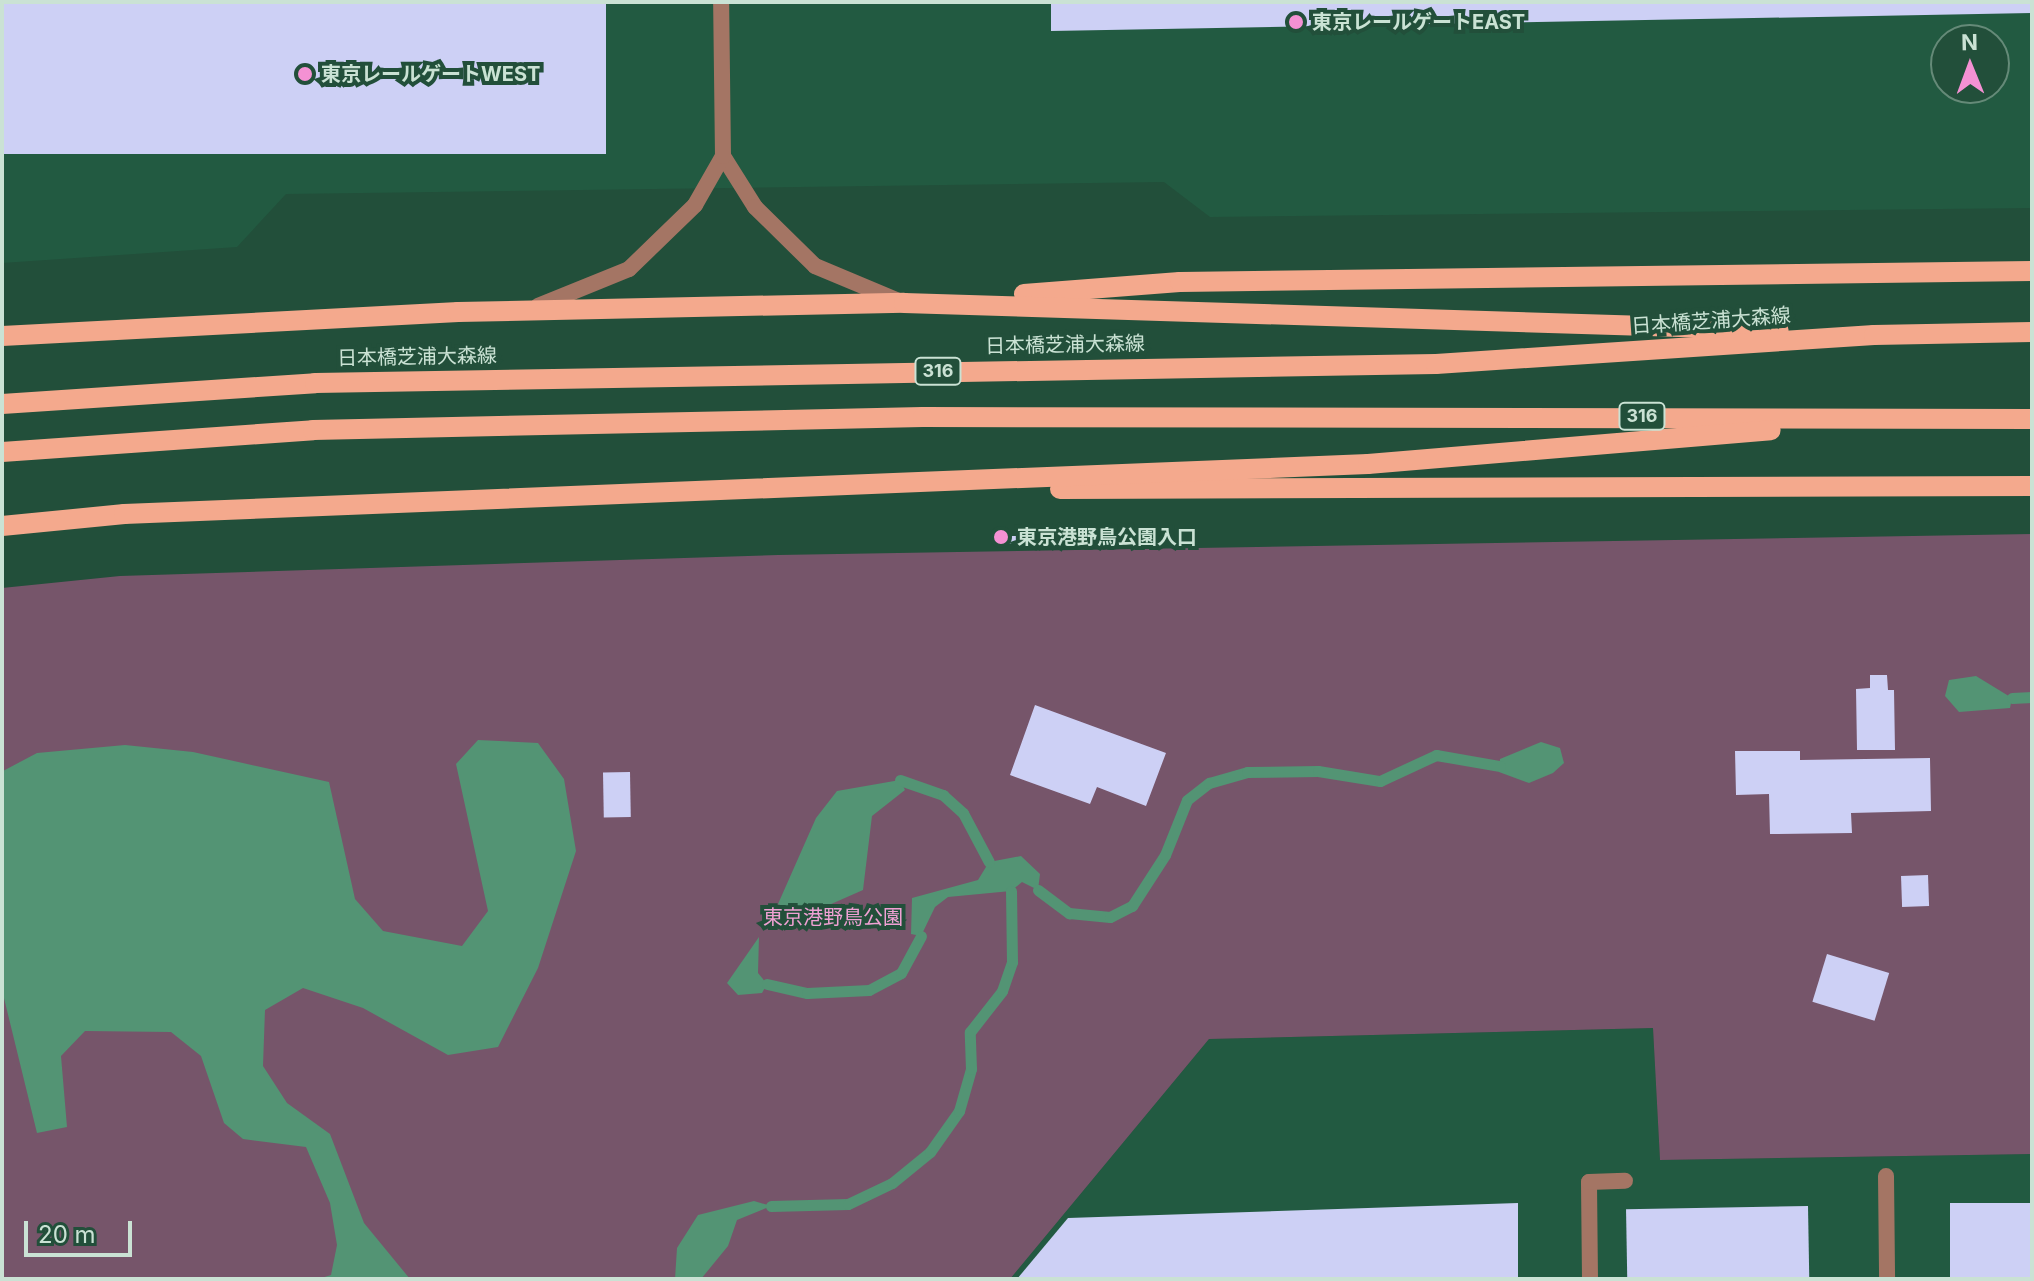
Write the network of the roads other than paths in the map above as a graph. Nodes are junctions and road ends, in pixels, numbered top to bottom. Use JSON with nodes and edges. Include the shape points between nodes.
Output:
{"nodes":[{"id":1,"x":721,"y":2,"type":"edge"},
{"id":2,"x":723,"y":156,"type":"junction"},
{"id":3,"x":2032,"y":271,"type":"edge"},
{"id":4,"x":904,"y":303,"type":"junction"},
{"id":5,"x":526,"y":311,"type":"junction"},
{"id":6,"x":2032,"y":332,"type":"edge"},
{"id":7,"x":1874,"y":335,"type":"junction"},
{"id":8,"x":2,"y":336,"type":"edge"},
{"id":9,"x":2,"y":404,"type":"edge"},
{"id":10,"x":2032,"y":419,"type":"edge"},
{"id":11,"x":1875,"y":421,"type":"junction"},
{"id":12,"x":2,"y":452,"type":"edge"},
{"id":13,"x":936,"y":483,"type":"junction"},
{"id":14,"x":2032,"y":486,"type":"edge"},
{"id":15,"x":2,"y":526,"type":"edge"},
{"id":16,"x":1886,"y":1176,"type":"dead end"},
{"id":17,"x":1625,"y":1181,"type":"dead end"},
{"id":18,"x":1590,"y":1279,"type":"edge"},
{"id":19,"x":1887,"y":1279,"type":"edge"}],
"edges":[{"from":1,"to":2,"type":"lane"},
{"from":2,"to":4,"type":"lane","via":[[755,207],[815,266]]},
{"from":2,"to":5,"type":"lane","via":[[662,245],[629,269]]},
{"from":3,"to":4,"type":"main road","via":[[1180,282]]},
{"from":4,"to":5,"type":"main road","number":"316"},
{"from":4,"to":7,"type":"main road","number":"316"},
{"from":5,"to":8,"type":"main road","number":"316"},
{"from":6,"to":7,"type":"main road","name":"日本橋芝浦大森線","number":"316"},
{"from":7,"to":9,"type":"main road","name":"日本橋芝浦大森線","number":"316","via":[[1436,364],[315,383]]},
{"from":10,"to":11,"type":"main road","number":"316"},
{"from":11,"to":12,"type":"main road","number":"316","via":[[907,417],[313,430]]},
{"from":11,"to":13,"type":"main road","number":"316","via":[[1368,464]]},
{"from":13,"to":14,"type":"main road","via":[[1165,494]]},
{"from":13,"to":15,"type":"main road","number":"316","via":[[124,514]]},
{"from":16,"to":19,"type":"lane"},
{"from":17,"to":18,"type":"lane","via":[[1589,1182]]}]}
